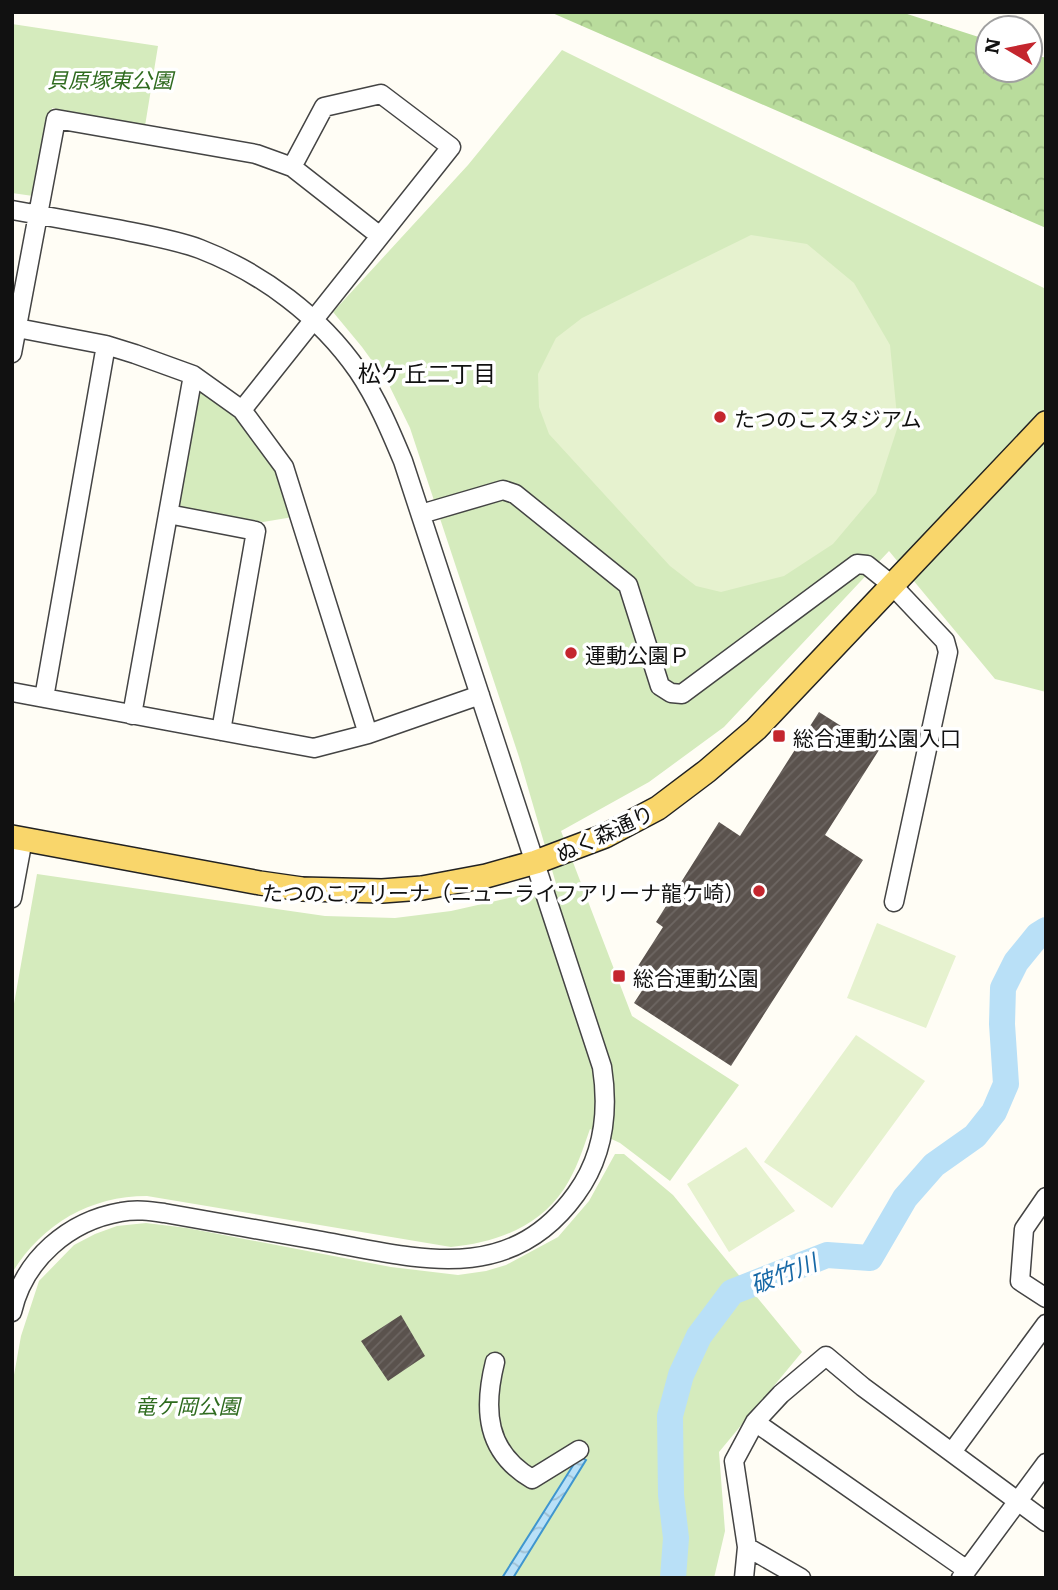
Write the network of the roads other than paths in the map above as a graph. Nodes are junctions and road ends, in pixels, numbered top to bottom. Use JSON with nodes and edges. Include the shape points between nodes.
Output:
{"nodes":[{"id":1,"x":292,"y":167,"type":"junction"},
{"id":2,"x":12,"y":210,"type":"edge"},
{"id":3,"x":37,"y":215,"type":"junction"},
{"id":4,"x":380,"y":236,"type":"junction"},
{"id":5,"x":314,"y":319,"type":"junction"},
{"id":6,"x":15,"y":328,"type":"edge"},
{"id":7,"x":106,"y":345,"type":"junction"},
{"id":8,"x":12,"y":353,"type":"edge"},
{"id":9,"x":192,"y":375,"type":"junction"},
{"id":10,"x":242,"y":410,"type":"junction"},
{"id":11,"x":1046,"y":423,"type":"edge"},
{"id":12,"x":167,"y":514,"type":"junction"},
{"id":13,"x":421,"y":514,"type":"junction"},
{"id":14,"x":892,"y":585,"type":"junction"},
{"id":15,"x":12,"y":692,"type":"edge"},
{"id":16,"x":480,"y":695,"type":"junction"},
{"id":17,"x":44,"y":698,"type":"junction"},
{"id":18,"x":132,"y":715,"type":"junction"},
{"id":19,"x":221,"y":731,"type":"junction"},
{"id":20,"x":368,"y":734,"type":"junction"},
{"id":21,"x":18,"y":838,"type":"edge"},
{"id":22,"x":536,"y":862,"type":"junction"},
{"id":23,"x":12,"y":898,"type":"edge"},
{"id":24,"x":894,"y":902,"type":"dead end"},
{"id":25,"x":1046,"y":1197,"type":"edge"},
{"id":26,"x":1046,"y":1298,"type":"edge"},
{"id":27,"x":12,"y":1312,"type":"edge"},
{"id":28,"x":1046,"y":1324,"type":"edge"},
{"id":29,"x":495,"y":1362,"type":"dead end"},
{"id":30,"x":755,"y":1422,"type":"junction"},
{"id":31,"x":579,"y":1450,"type":"dead end"},
{"id":32,"x":953,"y":1452,"type":"junction"},
{"id":33,"x":1046,"y":1463,"type":"edge"},
{"id":34,"x":1018,"y":1501,"type":"junction"},
{"id":35,"x":1046,"y":1522,"type":"edge"},
{"id":36,"x":747,"y":1547,"type":"junction"},
{"id":37,"x":964,"y":1574,"type":"edge"},
{"id":38,"x":744,"y":1578,"type":"edge"},
{"id":39,"x":801,"y":1578,"type":"edge"}],
"edges":[{"from":1,"to":3,"type":"street","via":[[246,152],[56,119]]},
{"from":1,"to":4,"type":"street"},
{"from":1,"to":4,"type":"street","via":[[324,107],[381,94],[441,139],[451,147]]},
{"from":2,"to":3,"type":"street"},
{"from":3,"to":5,"type":"street","via":[[199,249],[258,279]]},
{"from":3,"to":6,"type":"street"},
{"from":4,"to":5,"type":"street"},
{"from":5,"to":10,"type":"street"},
{"from":5,"to":13,"type":"street","via":[[337,343],[376,400]]},
{"from":6,"to":7,"type":"street"},
{"from":6,"to":8,"type":"street"},
{"from":7,"to":9,"type":"street"},
{"from":7,"to":17,"type":"street"},
{"from":9,"to":10,"type":"street"},
{"from":9,"to":12,"type":"street"},
{"from":10,"to":20,"type":"street","via":[[284,467]]},
{"from":11,"to":14,"type":"main road","name":"ぬく森通り"},
{"from":12,"to":18,"type":"street"},
{"from":12,"to":19,"type":"street","via":[[256,531]]},
{"from":13,"to":14,"type":"street","via":[[503,490],[515,494],[628,585],[660,686],[671,693],[682,694],[857,564],[867,565]]},
{"from":13,"to":16,"type":"street"},
{"from":14,"to":22,"type":"main road","name":"ぬく森通り","via":[[756,729],[707,771],[637,820]]},
{"from":14,"to":24,"type":"street","via":[[945,642],[948,652]]},
{"from":15,"to":17,"type":"street"},
{"from":16,"to":20,"type":"street"},
{"from":16,"to":22,"type":"street"},
{"from":17,"to":18,"type":"street"},
{"from":18,"to":19,"type":"street"},
{"from":19,"to":20,"type":"street","via":[[314,748]]},
{"from":21,"to":22,"type":"main road","name":"ぬく森通り","via":[[260,883],[341,891],[422,888]]},
{"from":21,"to":23,"type":"street"},
{"from":22,"to":27,"type":"street","via":[[606,1089],[606,1113],[593,1165],[553,1221],[497,1253],[452,1261],[164,1213],[121,1212],[94,1219],[44,1252],[21,1284]]},
{"from":25,"to":26,"type":"street","via":[[1024,1229],[1020,1281]]},
{"from":28,"to":32,"type":"street"},
{"from":29,"to":31,"type":"street","via":[[489,1396],[491,1432],[517,1470],[532,1479]]},
{"from":30,"to":32,"type":"street","via":[[826,1356]]},
{"from":30,"to":36,"type":"street","via":[[734,1461]]},
{"from":30,"to":37,"type":"street"},
{"from":32,"to":34,"type":"street"},
{"from":33,"to":34,"type":"street"},
{"from":34,"to":35,"type":"street"},
{"from":34,"to":37,"type":"street"},
{"from":36,"to":38,"type":"street"},
{"from":36,"to":39,"type":"street"}]}
